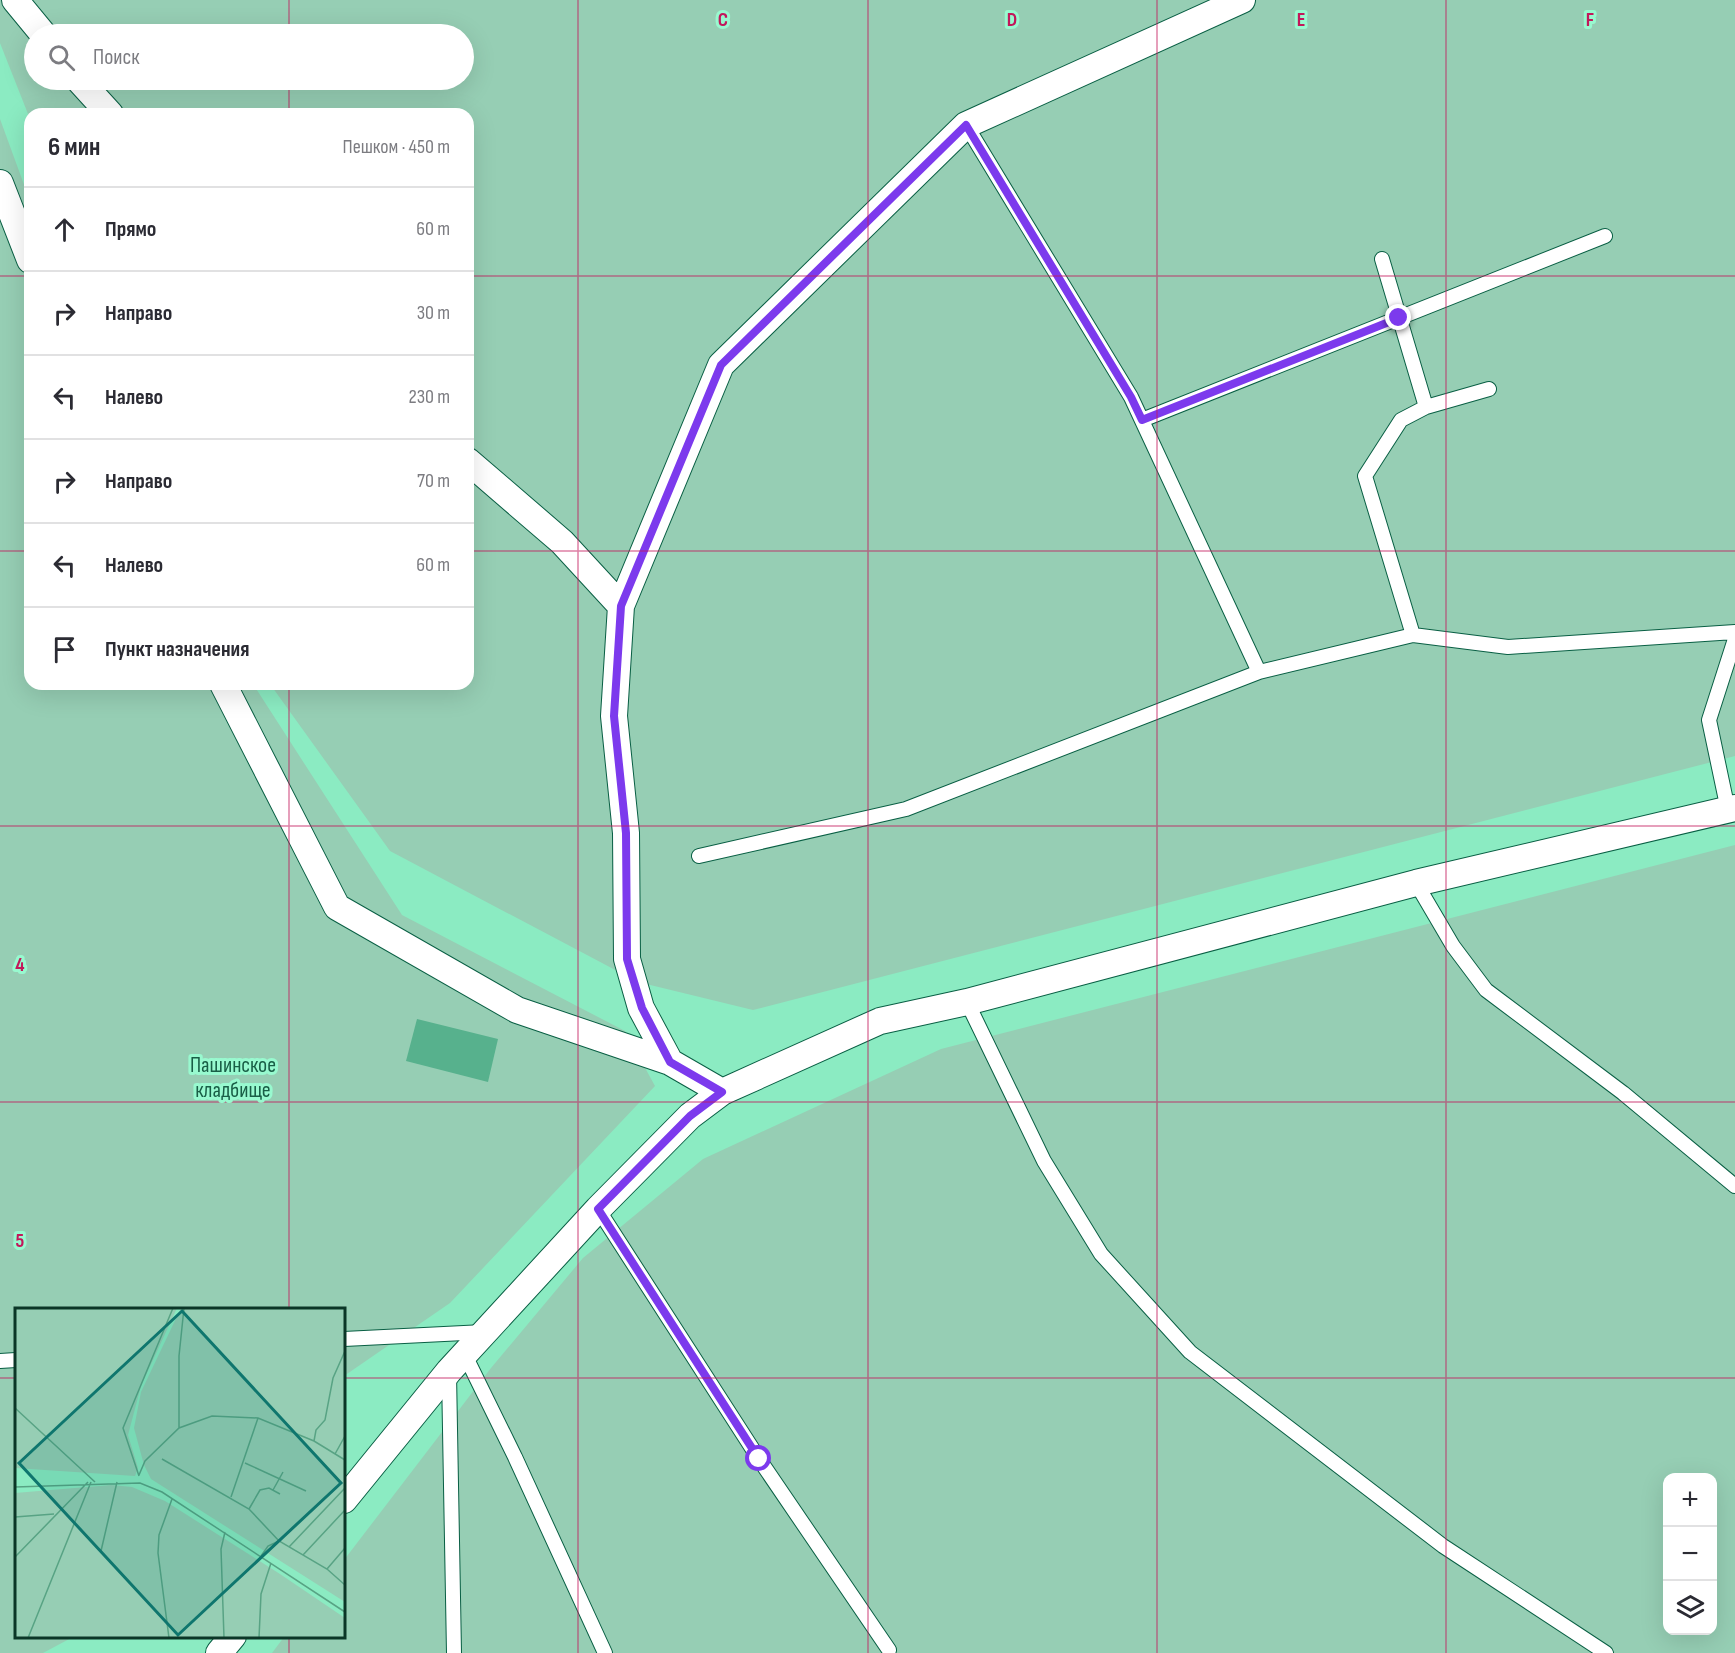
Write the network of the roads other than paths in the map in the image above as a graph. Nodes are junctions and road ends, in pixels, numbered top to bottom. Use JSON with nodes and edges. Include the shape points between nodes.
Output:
{"nodes":[{"id":1,"x":15,"y":0,"type":"edge"},
{"id":2,"x":1242,"y":0,"type":"edge"},
{"id":3,"x":35,"y":24,"type":"edge"},
{"id":4,"x":88,"y":90,"type":"edge"},
{"id":5,"x":105,"y":108,"type":"edge"},
{"id":6,"x":966,"y":125,"type":"junction"},
{"id":7,"x":0,"y":183,"type":"edge"},
{"id":8,"x":1605,"y":236,"type":"dead end"},
{"id":9,"x":24,"y":245,"type":"edge"},
{"id":10,"x":1382,"y":259,"type":"dead end"},
{"id":11,"x":1399,"y":318,"type":"junction"},
{"id":12,"x":1489,"y":389,"type":"dead end"},
{"id":13,"x":1426,"y":407,"type":"junction"},
{"id":14,"x":1142,"y":420,"type":"junction"},
{"id":15,"x":474,"y":466,"type":"edge"},
{"id":16,"x":621,"y":606,"type":"junction"},
{"id":17,"x":1735,"y":632,"type":"edge"},
{"id":18,"x":1413,"y":635,"type":"junction"},
{"id":19,"x":1735,"y":639,"type":"edge"},
{"id":20,"x":1259,"y":672,"type":"junction"},
{"id":21,"x":226,"y":690,"type":"edge"},
{"id":22,"x":1731,"y":809,"type":"edge"},
{"id":23,"x":699,"y":856,"type":"dead end"},
{"id":24,"x":1416,"y":883,"type":"junction"},
{"id":25,"x":967,"y":1002,"type":"junction"},
{"id":26,"x":670,"y":1062,"type":"junction"},
{"id":27,"x":722,"y":1092,"type":"junction"},
{"id":28,"x":1735,"y":1186,"type":"edge"},
{"id":29,"x":598,"y":1209,"type":"junction"},
{"id":30,"x":484,"y":1332,"type":"junction"},
{"id":31,"x":345,"y":1339,"type":"edge"},
{"id":32,"x":15,"y":1360,"type":"edge"},
{"id":33,"x":0,"y":1361,"type":"edge"},
{"id":34,"x":456,"y":1362,"type":"junction"},
{"id":35,"x":345,"y":1499,"type":"edge"},
{"id":36,"x":231,"y":1638,"type":"edge"},
{"id":37,"x":889,"y":1650,"type":"dead end"},
{"id":38,"x":219,"y":1653,"type":"edge"},
{"id":39,"x":454,"y":1653,"type":"edge"},
{"id":40,"x":605,"y":1653,"type":"edge"},
{"id":41,"x":1606,"y":1653,"type":"edge"}],
"edges":[{"from":1,"to":3,"type":"street"},
{"from":2,"to":6,"type":"street"},
{"from":4,"to":5,"type":"street"},
{"from":6,"to":14,"type":"lane"},
{"from":6,"to":16,"type":"street","via":[[721,365]]},
{"from":7,"to":9,"type":"street"},
{"from":8,"to":11,"type":"lane"},
{"from":10,"to":11,"type":"lane"},
{"from":11,"to":13,"type":"lane"},
{"from":11,"to":14,"type":"lane"},
{"from":12,"to":13,"type":"lane"},
{"from":13,"to":18,"type":"lane","via":[[1401,420],[1365,476]]},
{"from":14,"to":20,"type":"lane"},
{"from":15,"to":16,"type":"street","via":[[562,542]]},
{"from":16,"to":26,"type":"street","via":[[614,716],[626,833],[627,959],[642,1008]]},
{"from":17,"to":18,"type":"lane","via":[[1508,647]]},
{"from":18,"to":20,"type":"lane"},
{"from":19,"to":22,"type":"lane","via":[[1709,720]]},
{"from":20,"to":23,"type":"lane","via":[[906,809]]},
{"from":21,"to":26,"type":"street","via":[[337,907],[517,1010]]},
{"from":22,"to":24,"type":"street"},
{"from":24,"to":25,"type":"street"},
{"from":24,"to":28,"type":"lane","via":[[1453,946],[1486,990],[1623,1094]]},
{"from":25,"to":27,"type":"street","via":[[880,1021]]},
{"from":25,"to":41,"type":"lane","via":[[1044,1161],[1101,1254],[1190,1352],[1443,1546]]},
{"from":26,"to":27,"type":"street"},
{"from":27,"to":29,"type":"street","via":[[690,1116]]},
{"from":29,"to":30,"type":"street"},
{"from":29,"to":37,"type":"lane","via":[[759,1459]]},
{"from":30,"to":31,"type":"lane"},
{"from":30,"to":34,"type":"street"},
{"from":32,"to":33,"type":"lane"},
{"from":34,"to":35,"type":"street"},
{"from":34,"to":39,"type":"lane"},
{"from":34,"to":40,"type":"lane"},
{"from":36,"to":38,"type":"street"}]}
